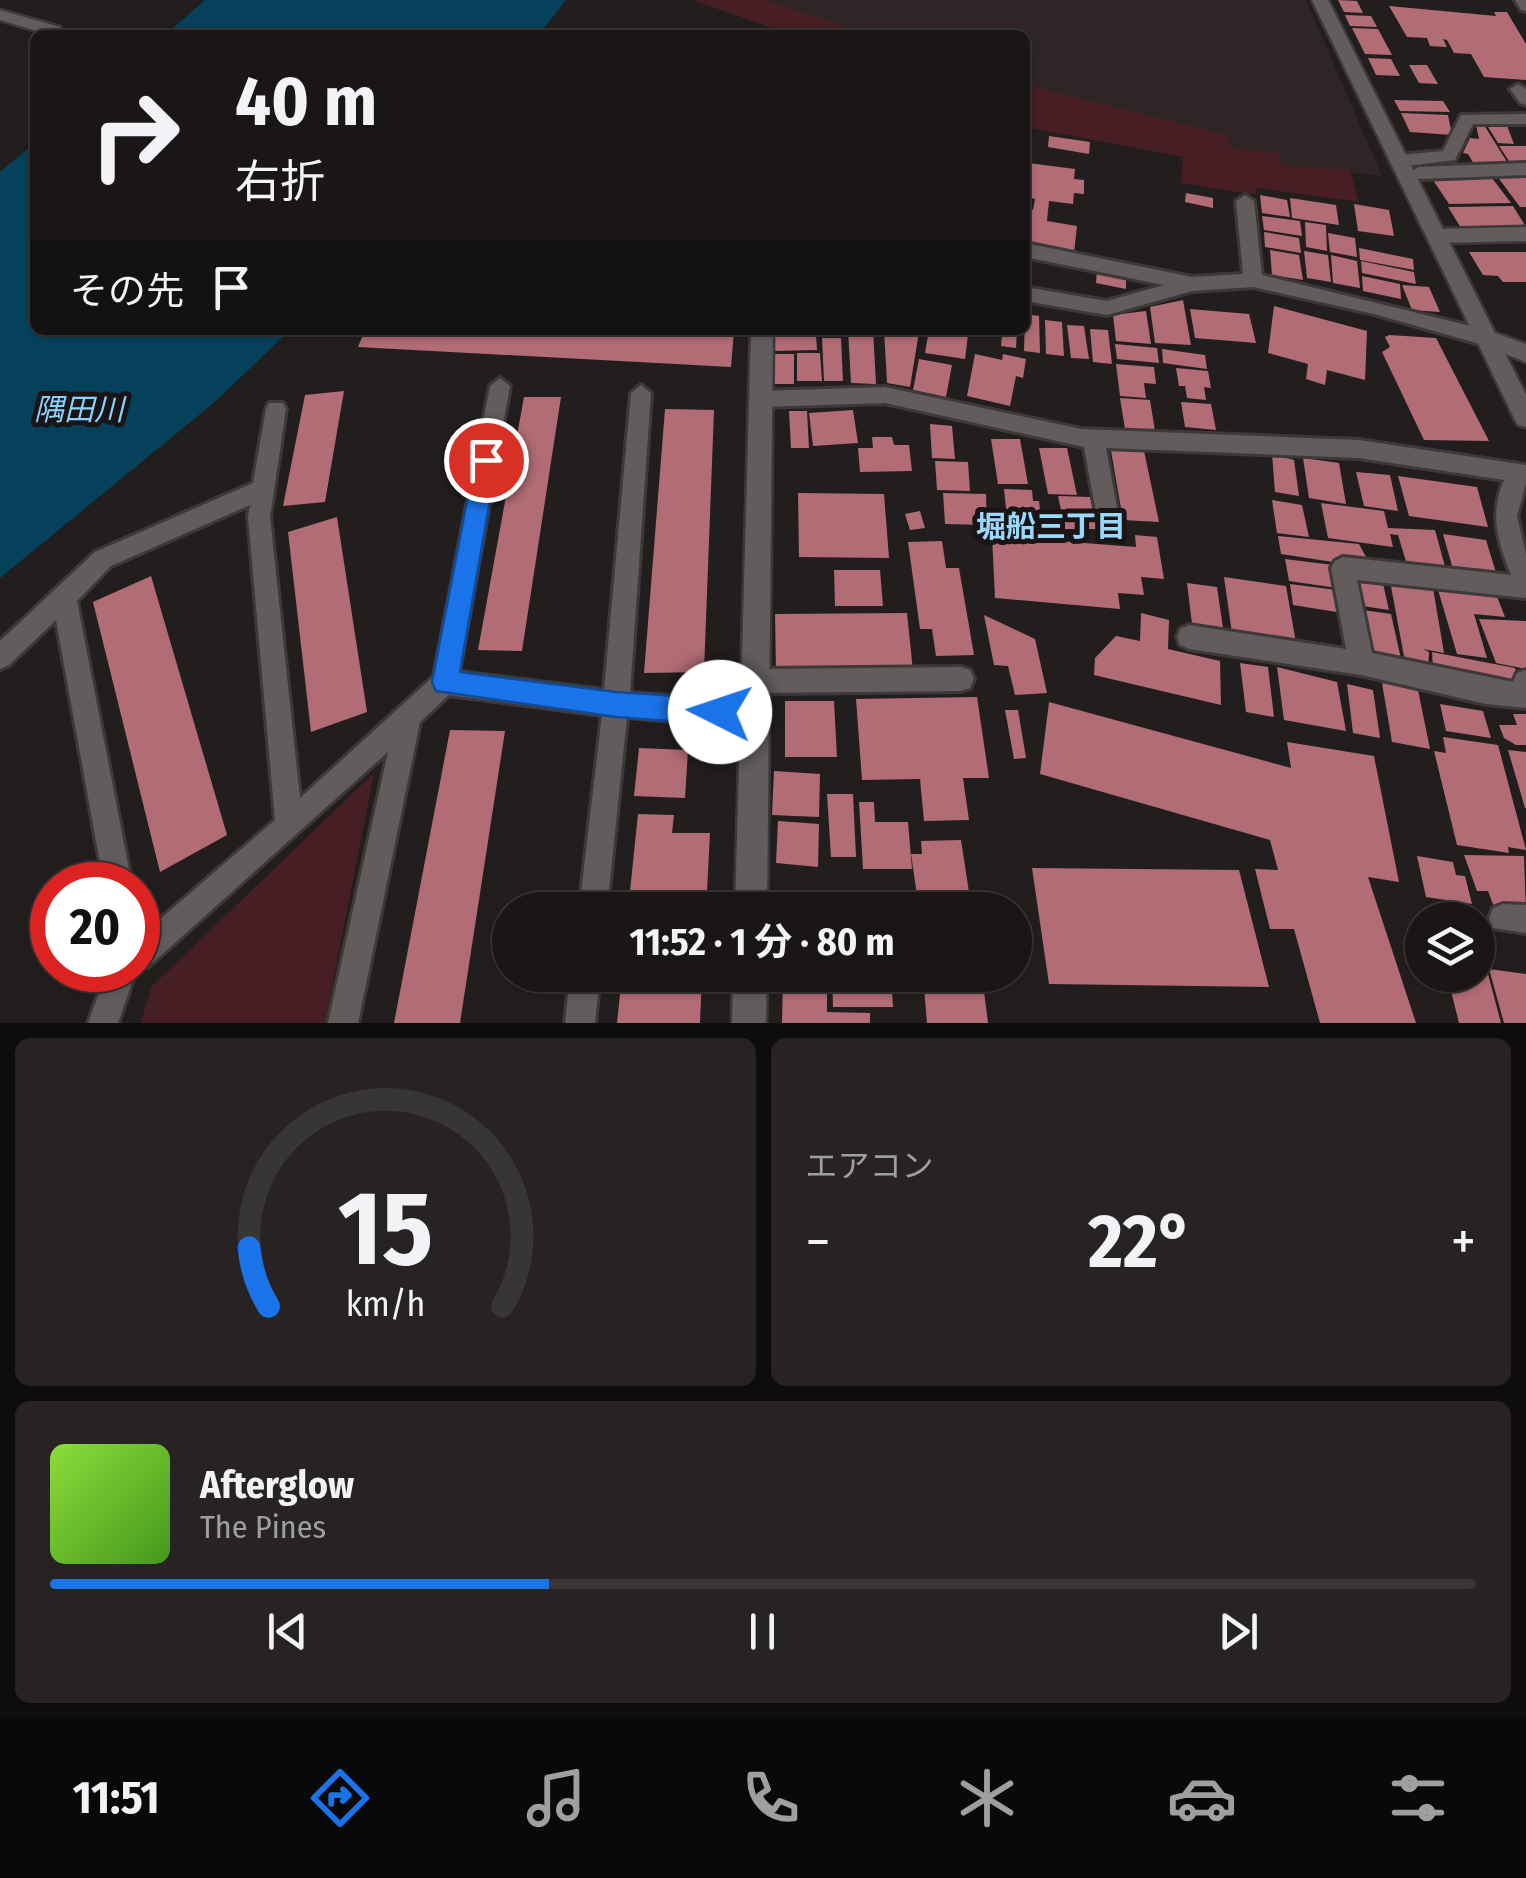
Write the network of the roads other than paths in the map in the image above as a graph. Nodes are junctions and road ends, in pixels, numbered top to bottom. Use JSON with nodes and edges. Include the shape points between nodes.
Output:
{"nodes":[{"id":1,"x":1320,"y":0,"type":"edge"},
{"id":2,"x":1522,"y":0,"type":"edge"},
{"id":3,"x":1526,"y":6,"type":"edge"},
{"id":4,"x":0,"y":15,"type":"edge"},
{"id":5,"x":51,"y":30,"type":"edge"},
{"id":6,"x":1526,"y":89,"type":"edge"},
{"id":7,"x":1526,"y":100,"type":"edge"},
{"id":8,"x":1526,"y":119,"type":"edge"},
{"id":9,"x":1403,"y":168,"type":"junction"},
{"id":10,"x":1526,"y":170,"type":"edge"},
{"id":11,"x":1245,"y":201,"type":"dead end"},
{"id":12,"x":1526,"y":234,"type":"edge"},
{"id":13,"x":1437,"y":236,"type":"junction"},
{"id":14,"x":1030,"y":251,"type":"edge"},
{"id":15,"x":1253,"y":280,"type":"junction"},
{"id":16,"x":1192,"y":284,"type":"junction"},
{"id":17,"x":1030,"y":295,"type":"edge"},
{"id":18,"x":762,"y":335,"type":"edge"},
{"id":19,"x":1487,"y":338,"type":"junction"},
{"id":20,"x":1526,"y":353,"type":"edge"},
{"id":21,"x":500,"y":386,"type":"dead end"},
{"id":22,"x":641,"y":392,"type":"dead end"},
{"id":23,"x":761,"y":399,"type":"junction"},
{"id":24,"x":276,"y":408,"type":"dead end"},
{"id":25,"x":1526,"y":418,"type":"edge"},
{"id":26,"x":1093,"y":438,"type":"junction"},
{"id":27,"x":1522,"y":474,"type":"edge"},
{"id":28,"x":264,"y":488,"type":"junction"},
{"id":29,"x":1110,"y":529,"type":"dead end"},
{"id":30,"x":1526,"y":584,"type":"edge"},
{"id":31,"x":64,"y":597,"type":"junction"},
{"id":32,"x":1189,"y":636,"type":"dead end"},
{"id":33,"x":0,"y":658,"type":"edge"},
{"id":34,"x":1361,"y":663,"type":"junction"},
{"id":35,"x":961,"y":679,"type":"dead end"},
{"id":36,"x":754,"y":681,"type":"junction"},
{"id":37,"x":445,"y":682,"type":"junction"},
{"id":38,"x":1526,"y":682,"type":"edge"},
{"id":39,"x":616,"y":704,"type":"junction"},
{"id":40,"x":754,"y":715,"type":"junction"},
{"id":41,"x":409,"y":716,"type":"junction"},
{"id":42,"x":289,"y":826,"type":"junction"},
{"id":43,"x":114,"y":862,"type":"edge"},
{"id":44,"x":594,"y":892,"type":"edge"},
{"id":45,"x":751,"y":892,"type":"edge"},
{"id":46,"x":160,"y":937,"type":"edge"},
{"id":47,"x":115,"y":992,"type":"edge"},
{"id":48,"x":583,"y":992,"type":"edge"},
{"id":49,"x":750,"y":992,"type":"edge"},
{"id":50,"x":103,"y":1023,"type":"edge"},
{"id":51,"x":343,"y":1023,"type":"edge"},
{"id":52,"x":580,"y":1023,"type":"edge"},
{"id":53,"x":749,"y":1023,"type":"edge"}],
"edges":[{"from":1,"to":9,"type":"street"},
{"from":2,"to":3,"type":"lane"},
{"from":4,"to":5,"type":"street"},
{"from":6,"to":7,"type":"lane","via":[[1518,89]]},
{"from":8,"to":9,"type":"lane","via":[[1467,119],[1449,156]]},
{"from":9,"to":10,"type":"lane"},
{"from":9,"to":13,"type":"street"},
{"from":11,"to":15,"type":"lane"},
{"from":12,"to":13,"type":"street"},
{"from":13,"to":19,"type":"street"},
{"from":14,"to":16,"type":"lane"},
{"from":15,"to":16,"type":"lane"},
{"from":15,"to":19,"type":"lane"},
{"from":16,"to":17,"type":"lane","via":[[1107,308]]},
{"from":18,"to":23,"type":"street"},
{"from":19,"to":20,"type":"street"},
{"from":19,"to":25,"type":"street"},
{"from":21,"to":37,"type":"lane"},
{"from":22,"to":39,"type":"lane"},
{"from":23,"to":26,"type":"lane","via":[[884,395]]},
{"from":23,"to":36,"type":"street"},
{"from":24,"to":28,"type":"lane"},
{"from":26,"to":27,"type":"lane","via":[[1359,449]]},
{"from":26,"to":29,"type":"lane"},
{"from":27,"to":30,"type":"lane","via":[[1505,498],[1509,542]]},
{"from":28,"to":31,"type":"lane","via":[[104,559]]},
{"from":28,"to":42,"type":"lane","via":[[259,517]]},
{"from":30,"to":34,"type":"lane","via":[[1343,568]]},
{"from":31,"to":33,"type":"lane"},
{"from":31,"to":43,"type":"lane"},
{"from":32,"to":34,"type":"lane"},
{"from":34,"to":38,"type":"lane","via":[[1486,692],[1525,696]]},
{"from":35,"to":36,"type":"lane"},
{"from":36,"to":40,"type":"street"},
{"from":37,"to":39,"type":"lane"},
{"from":37,"to":41,"type":"lane"},
{"from":39,"to":40,"type":"lane"},
{"from":39,"to":44,"type":"lane"},
{"from":40,"to":45,"type":"street"},
{"from":41,"to":42,"type":"lane"},
{"from":41,"to":51,"type":"lane"},
{"from":42,"to":46,"type":"lane"},
{"from":47,"to":50,"type":"lane"},
{"from":48,"to":52,"type":"lane"},
{"from":49,"to":53,"type":"street"}]}
